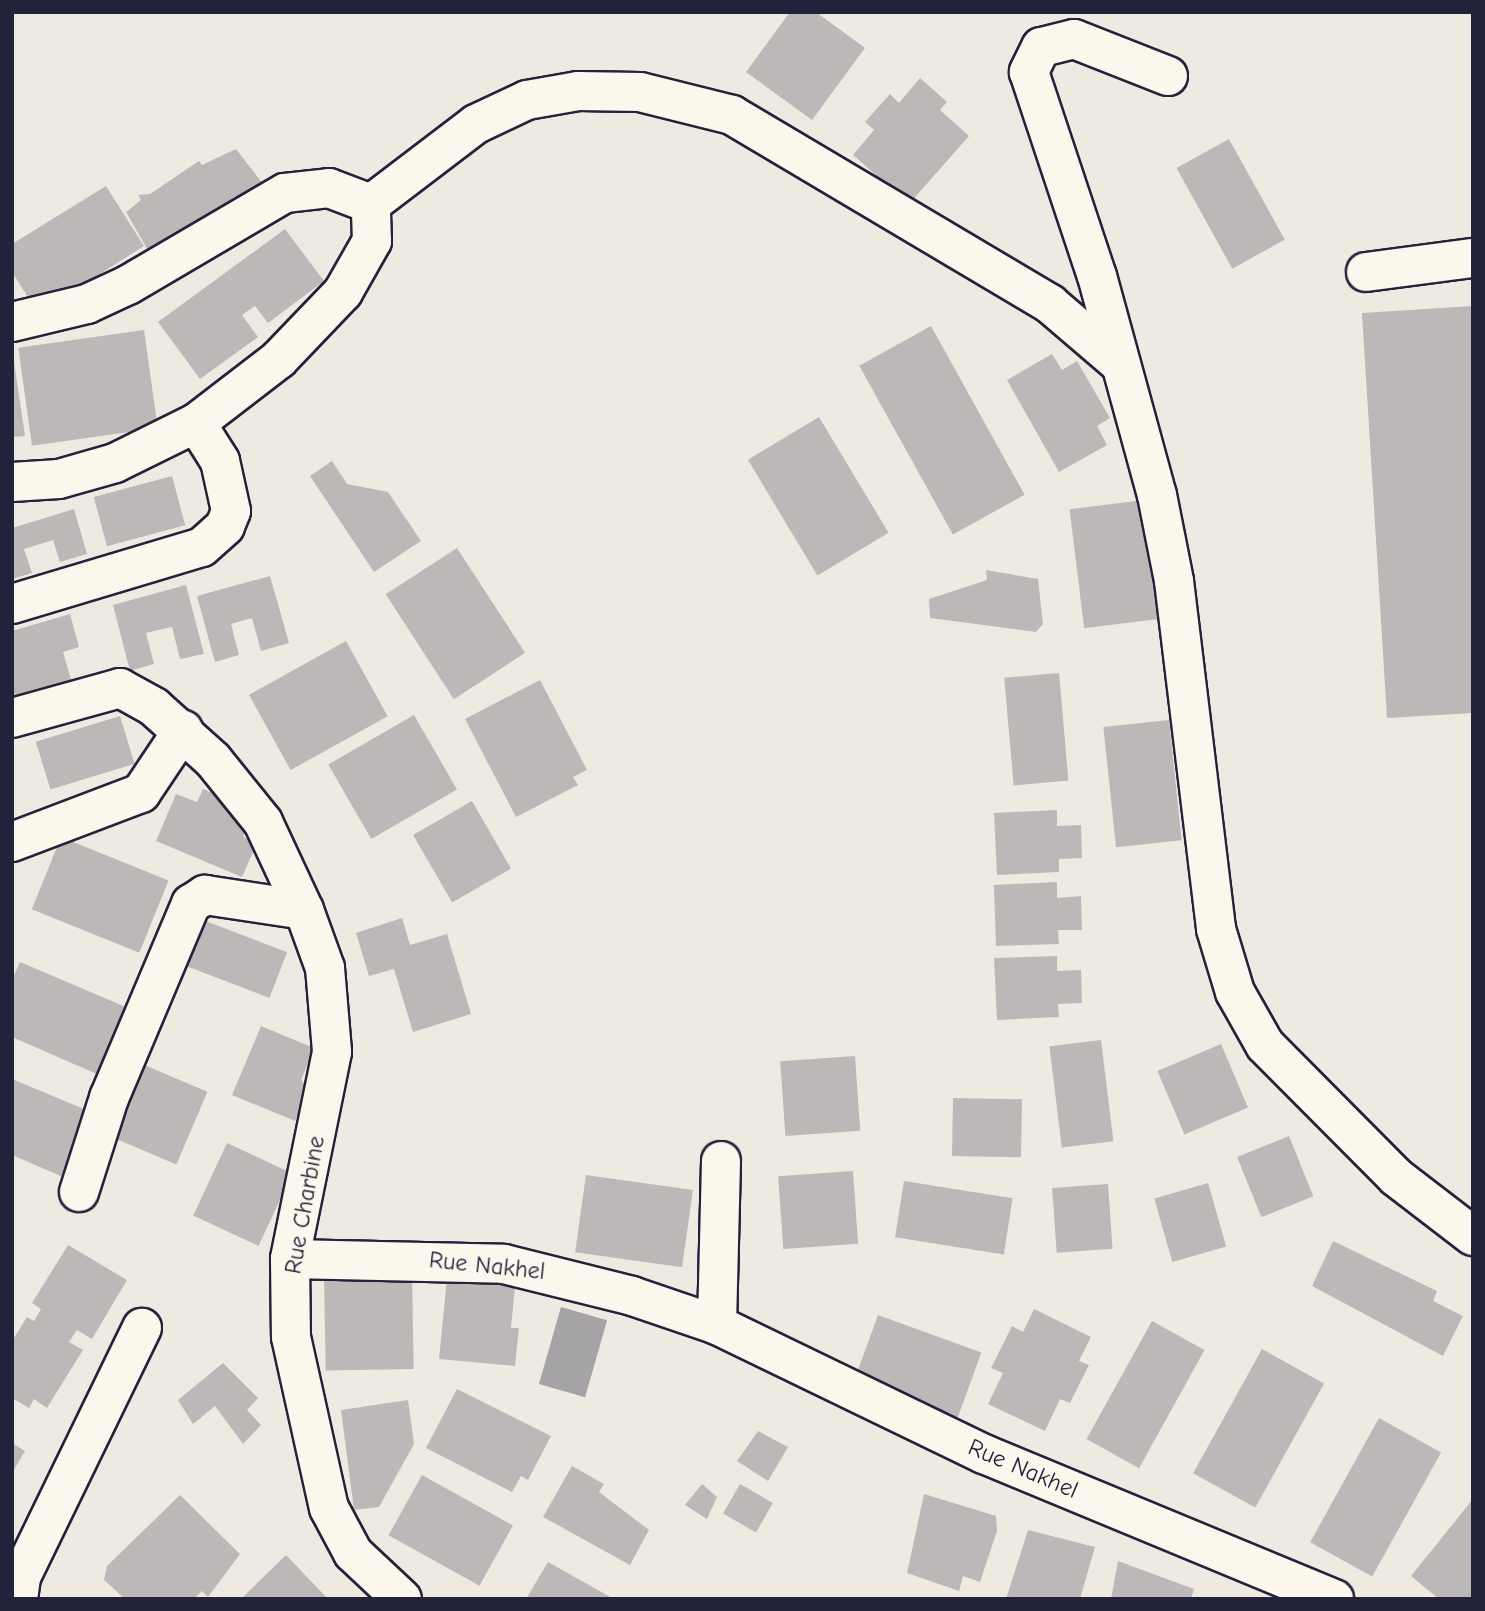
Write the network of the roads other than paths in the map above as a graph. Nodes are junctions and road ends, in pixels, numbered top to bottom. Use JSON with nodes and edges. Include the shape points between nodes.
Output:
{"nodes":[{"id":1,"x":1167,"y":76,"type":"dead end"},
{"id":2,"x":371,"y":204,"type":"junction"},
{"id":3,"x":1473,"y":258,"type":"edge"},
{"id":4,"x":1366,"y":272,"type":"dead end"},
{"id":5,"x":12,"y":322,"type":"edge"},
{"id":6,"x":1119,"y":363,"type":"junction"},
{"id":7,"x":196,"y":423,"type":"junction"},
{"id":8,"x":12,"y":482,"type":"edge"},
{"id":9,"x":12,"y":604,"type":"edge"},
{"id":10,"x":12,"y":718,"type":"edge"},
{"id":11,"x":183,"y":730,"type":"junction"},
{"id":12,"x":12,"y":842,"type":"edge"},
{"id":13,"x":304,"y":910,"type":"junction"},
{"id":14,"x":721,"y":1161,"type":"dead end"},
{"id":15,"x":79,"y":1192,"type":"dead end"},
{"id":16,"x":1473,"y":1236,"type":"edge"},
{"id":17,"x":290,"y":1259,"type":"junction"},
{"id":18,"x":717,"y":1325,"type":"junction"},
{"id":19,"x":142,"y":1328,"type":"dead end"},
{"id":20,"x":18,"y":1599,"type":"edge"},
{"id":21,"x":402,"y":1599,"type":"edge"},
{"id":22,"x":1334,"y":1599,"type":"edge"}],
"edges":[{"from":1,"to":6,"type":"street","via":[[1074,39],[1056,40],[1031,57],[1035,98],[1097,276]]},
{"from":2,"to":5,"type":"street","via":[[330,188],[285,193],[128,285],[87,304]]},
{"from":2,"to":6,"type":"street","via":[[476,124],[527,100],[590,91],[694,101],[784,142],[1050,304]]},
{"from":2,"to":7,"type":"street","via":[[372,241],[342,292],[279,359]]},
{"from":3,"to":4,"type":"street"},
{"from":6,"to":16,"type":"street","via":[[1174,581],[1216,929],[1235,992],[1265,1045],[1313,1099],[1396,1177]]},
{"from":7,"to":8,"type":"street","via":[[116,463],[59,479]]},
{"from":7,"to":9,"type":"street","via":[[220,461],[231,511],[225,526],[202,547]]},
{"from":10,"to":11,"type":"street","name":"Rue Charbine","via":[[120,688]]},
{"from":11,"to":12,"type":"street","via":[[141,793]]},
{"from":11,"to":13,"type":"street","name":"Rue Charbine","via":[[263,822]]},
{"from":13,"to":15,"type":"street","via":[[205,895],[191,905],[109,1098]]},
{"from":13,"to":17,"type":"street","name":"Rue Charbine","via":[[326,968],[332,1052]]},
{"from":14,"to":18,"type":"street"},
{"from":17,"to":18,"type":"street","name":"Rue Nakhel","via":[[504,1265],[572,1277]]},
{"from":17,"to":21,"type":"street","name":"Rue Charbine","via":[[291,1337],[321,1486],[353,1553]]},
{"from":18,"to":22,"type":"street","name":"Rue Nakhel","via":[[984,1454]]},
{"from":19,"to":20,"type":"street","via":[[21,1577]]}]}
